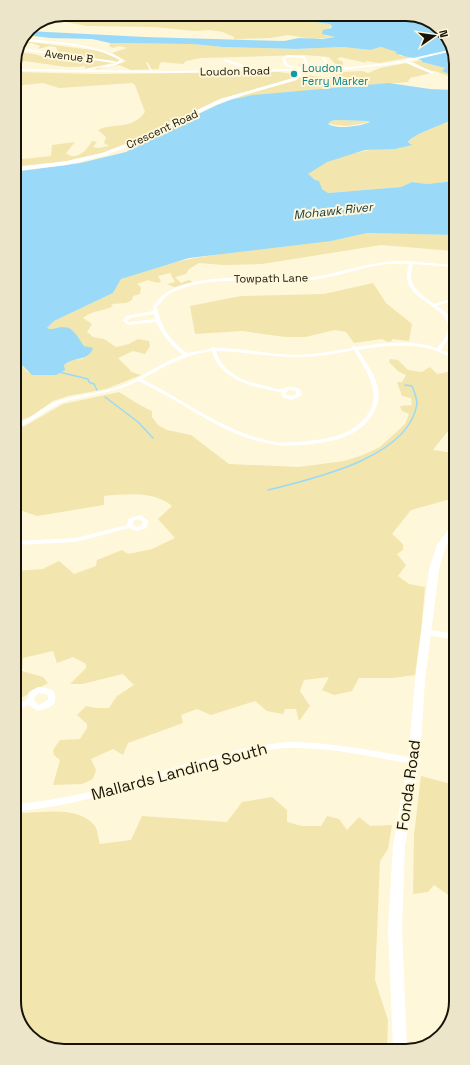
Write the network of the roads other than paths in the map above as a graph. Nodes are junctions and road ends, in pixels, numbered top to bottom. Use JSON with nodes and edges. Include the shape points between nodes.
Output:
{"nodes":[{"id":1,"x":28,"y":41,"type":"edge"},
{"id":2,"x":23,"y":49,"type":"edge"},
{"id":3,"x":447,"y":51,"type":"edge"},
{"id":4,"x":323,"y":58,"type":"dead end"},
{"id":5,"x":225,"y":60,"type":"dead end"},
{"id":6,"x":405,"y":61,"type":"junction"},
{"id":7,"x":147,"y":63,"type":"dead end"},
{"id":8,"x":118,"y":64,"type":"junction"},
{"id":9,"x":310,"y":69,"type":"junction"},
{"id":10,"x":21,"y":70,"type":"edge"},
{"id":11,"x":298,"y":70,"type":"junction"},
{"id":12,"x":251,"y":71,"type":"junction"},
{"id":13,"x":83,"y":72,"type":"junction"},
{"id":14,"x":152,"y":72,"type":"junction"},
{"id":15,"x":433,"y":73,"type":"dead end"},
{"id":16,"x":21,"y":168,"type":"edge"},
{"id":17,"x":411,"y":264,"type":"junction"},
{"id":18,"x":449,"y":266,"type":"edge"},
{"id":19,"x":449,"y":301,"type":"edge"},
{"id":20,"x":434,"y":306,"type":"junction"},
{"id":21,"x":155,"y":312,"type":"junction"},
{"id":22,"x":449,"y":318,"type":"edge"},
{"id":23,"x":158,"y":320,"type":"junction"},
{"id":24,"x":449,"y":335,"type":"edge"},
{"id":25,"x":354,"y":347,"type":"junction"},
{"id":26,"x":214,"y":348,"type":"junction"},
{"id":27,"x":438,"y":351,"type":"junction"},
{"id":28,"x":186,"y":355,"type":"junction"},
{"id":29,"x":449,"y":355,"type":"edge"},
{"id":30,"x":138,"y":379,"type":"junction"},
{"id":31,"x":283,"y":391,"type":"dead end"},
{"id":32,"x":21,"y":424,"type":"edge"},
{"id":33,"x":130,"y":526,"type":"dead end"},
{"id":34,"x":449,"y":535,"type":"edge"},
{"id":35,"x":21,"y":543,"type":"edge"},
{"id":36,"x":425,"y":632,"type":"junction"},
{"id":37,"x":449,"y":636,"type":"edge"},
{"id":38,"x":30,"y":702,"type":"dead end"},
{"id":39,"x":21,"y":705,"type":"edge"},
{"id":40,"x":414,"y":761,"type":"junction"},
{"id":41,"x":21,"y":807,"type":"edge"},
{"id":42,"x":400,"y":1044,"type":"edge"}],
"edges":[{"from":1,"to":8,"type":"street","via":[[101,51],[121,59],[122,62]]},
{"from":2,"to":8,"type":"street","name":"Avenue B"},
{"from":3,"to":6,"type":"main road","name":"Loudon Road"},
{"from":4,"to":9,"type":"street","via":[[329,66]]},
{"from":5,"to":12,"type":"street"},
{"from":6,"to":9,"type":"main road","name":"Loudon Road","via":[[367,67]]},
{"from":6,"to":15,"type":"street"},
{"from":7,"to":14,"type":"street"},
{"from":8,"to":13,"type":"street"},
{"from":9,"to":9,"type":"street","via":[[302,56],[283,58],[289,67]]},
{"from":9,"to":11,"type":"main road","name":"Loudon Road"},
{"from":10,"to":13,"type":"main road","name":"Loudon Road"},
{"from":11,"to":12,"type":"main road","name":"Loudon Road"},
{"from":11,"to":16,"type":"street","name":"Crescent Road","via":[[299,75],[295,79],[222,100],[114,150],[67,163]]},
{"from":12,"to":14,"type":"main road","name":"Loudon Road"},
{"from":13,"to":14,"type":"main road","name":"Loudon Road"},
{"from":17,"to":18,"type":"street","name":"Towpath Lane"},
{"from":17,"to":20,"type":"street","via":[[409,280],[419,296]]},
{"from":17,"to":21,"type":"street","name":"Towpath Lane","via":[[378,264],[303,279],[204,281],[162,297],[155,306]]},
{"from":19,"to":20,"type":"street"},
{"from":20,"to":22,"type":"street"},
{"from":21,"to":23,"type":"street"},
{"from":21,"to":23,"type":"street","via":[[128,317],[125,321],[128,324]]},
{"from":23,"to":28,"type":"street","via":[[170,341]]},
{"from":24,"to":27,"type":"street"},
{"from":25,"to":26,"type":"street","via":[[305,356]]},
{"from":25,"to":27,"type":"street","via":[[403,344]]},
{"from":25,"to":30,"type":"street","via":[[377,391],[378,400],[373,412],[354,430],[316,443],[269,443],[246,437]]},
{"from":26,"to":28,"type":"street"},
{"from":26,"to":31,"type":"street","via":[[219,365],[230,374],[250,383]]},
{"from":27,"to":29,"type":"street"},
{"from":28,"to":30,"type":"street"},
{"from":30,"to":32,"type":"street","via":[[121,387],[53,405]]},
{"from":33,"to":35,"type":"street","via":[[76,540]]},
{"from":34,"to":36,"type":"street","name":"Fonda Road","via":[[437,558]]},
{"from":36,"to":37,"type":"street"},
{"from":36,"to":40,"type":"street","name":"Fonda Road"},
{"from":38,"to":39,"type":"street"},
{"from":40,"to":41,"type":"street","name":"Mallards Landing South","via":[[314,745],[270,747],[234,754],[66,801]]},
{"from":40,"to":42,"type":"street","name":"Fonda Road","via":[[399,846],[395,928]]}]}
